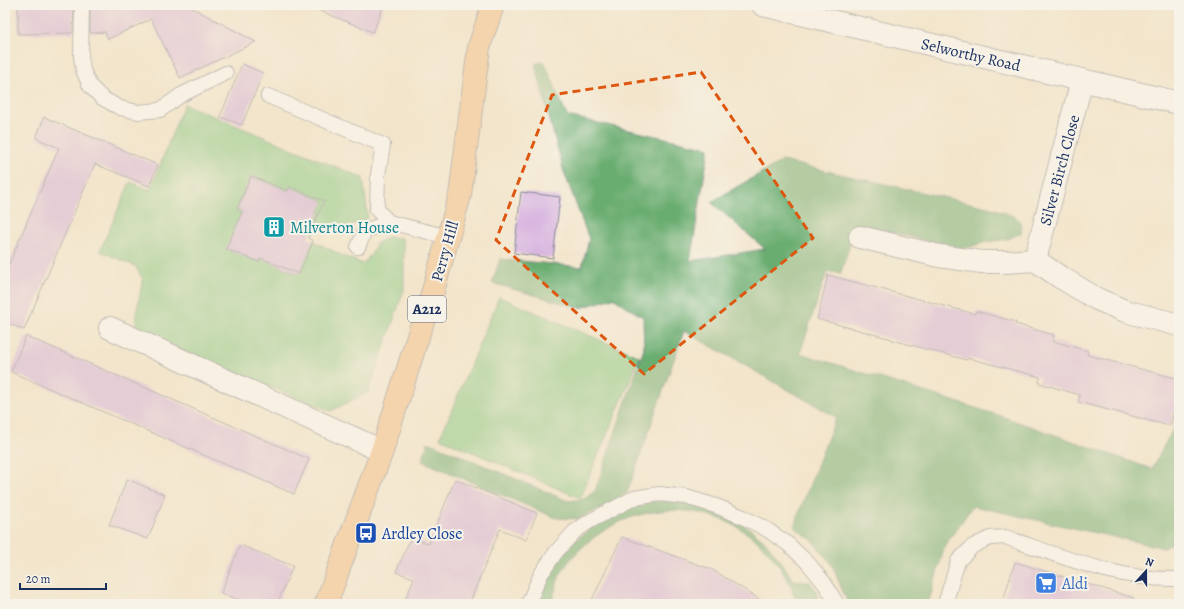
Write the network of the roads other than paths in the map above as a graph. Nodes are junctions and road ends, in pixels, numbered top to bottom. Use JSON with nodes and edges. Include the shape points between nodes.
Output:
{"nodes":[{"id":1,"x":82,"y":5,"type":"edge"},
{"id":2,"x":493,"y":5,"type":"edge"},
{"id":3,"x":763,"y":5,"type":"edge"},
{"id":4,"x":791,"y":8,"type":"edge"},
{"id":5,"x":226,"y":73,"type":"dead end"},
{"id":6,"x":1082,"y":80,"type":"junction"},
{"id":7,"x":268,"y":96,"type":"dead end"},
{"id":8,"x":1179,"y":102,"type":"edge"},
{"id":9,"x":388,"y":222,"type":"junction"},
{"id":10,"x":448,"y":237,"type":"junction"},
{"id":11,"x":860,"y":237,"type":"dead end"},
{"id":12,"x":358,"y":247,"type":"dead end"},
{"id":13,"x":1035,"y":260,"type":"junction"},
{"id":14,"x":1179,"y":325,"type":"edge"},
{"id":15,"x":110,"y":328,"type":"dead end"},
{"id":16,"x":382,"y":451,"type":"junction"},
{"id":17,"x":1179,"y":580,"type":"edge"},
{"id":18,"x":326,"y":604,"type":"edge"},
{"id":19,"x":528,"y":604,"type":"edge"},
{"id":20,"x":837,"y":604,"type":"edge"},
{"id":21,"x":945,"y":604,"type":"edge"}],
"edges":[{"from":1,"to":5,"type":"lane","via":[[83,70],[90,86],[102,98],[120,108],[138,112],[160,110],[180,95]]},
{"from":2,"to":10,"type":"main road","name":"Perry Hill","number":"A212","via":[[479,47],[460,195]]},
{"from":3,"to":4,"type":"street","name":"Selworthy Road"},
{"from":4,"to":6,"type":"street","name":"Selworthy Road"},
{"from":6,"to":8,"type":"street","name":"Selworthy Road"},
{"from":6,"to":13,"type":"street","name":"Silver Birch Close"},
{"from":7,"to":9,"type":"lane","via":[[384,145],[378,175],[377,210]]},
{"from":9,"to":10,"type":"lane"},
{"from":9,"to":12,"type":"lane","via":[[365,231]]},
{"from":10,"to":16,"type":"main road","name":"Perry Hill","number":"A212"},
{"from":11,"to":13,"type":"street","via":[[938,256],[982,262]]},
{"from":13,"to":14,"type":"street","via":[[1097,299],[1124,311]]},
{"from":15,"to":16,"type":"street"},
{"from":16,"to":18,"type":"main road","name":"Perry Hill","number":"A212"},
{"from":17,"to":21,"type":"lane","via":[[1159,580],[1108,571],[1005,537],[990,538],[974,546],[958,561]]},
{"from":19,"to":20,"type":"lane","via":[[541,574],[574,532],[634,498],[659,494],[686,497],[716,506],[766,529],[788,544],[808,563]]}]}
